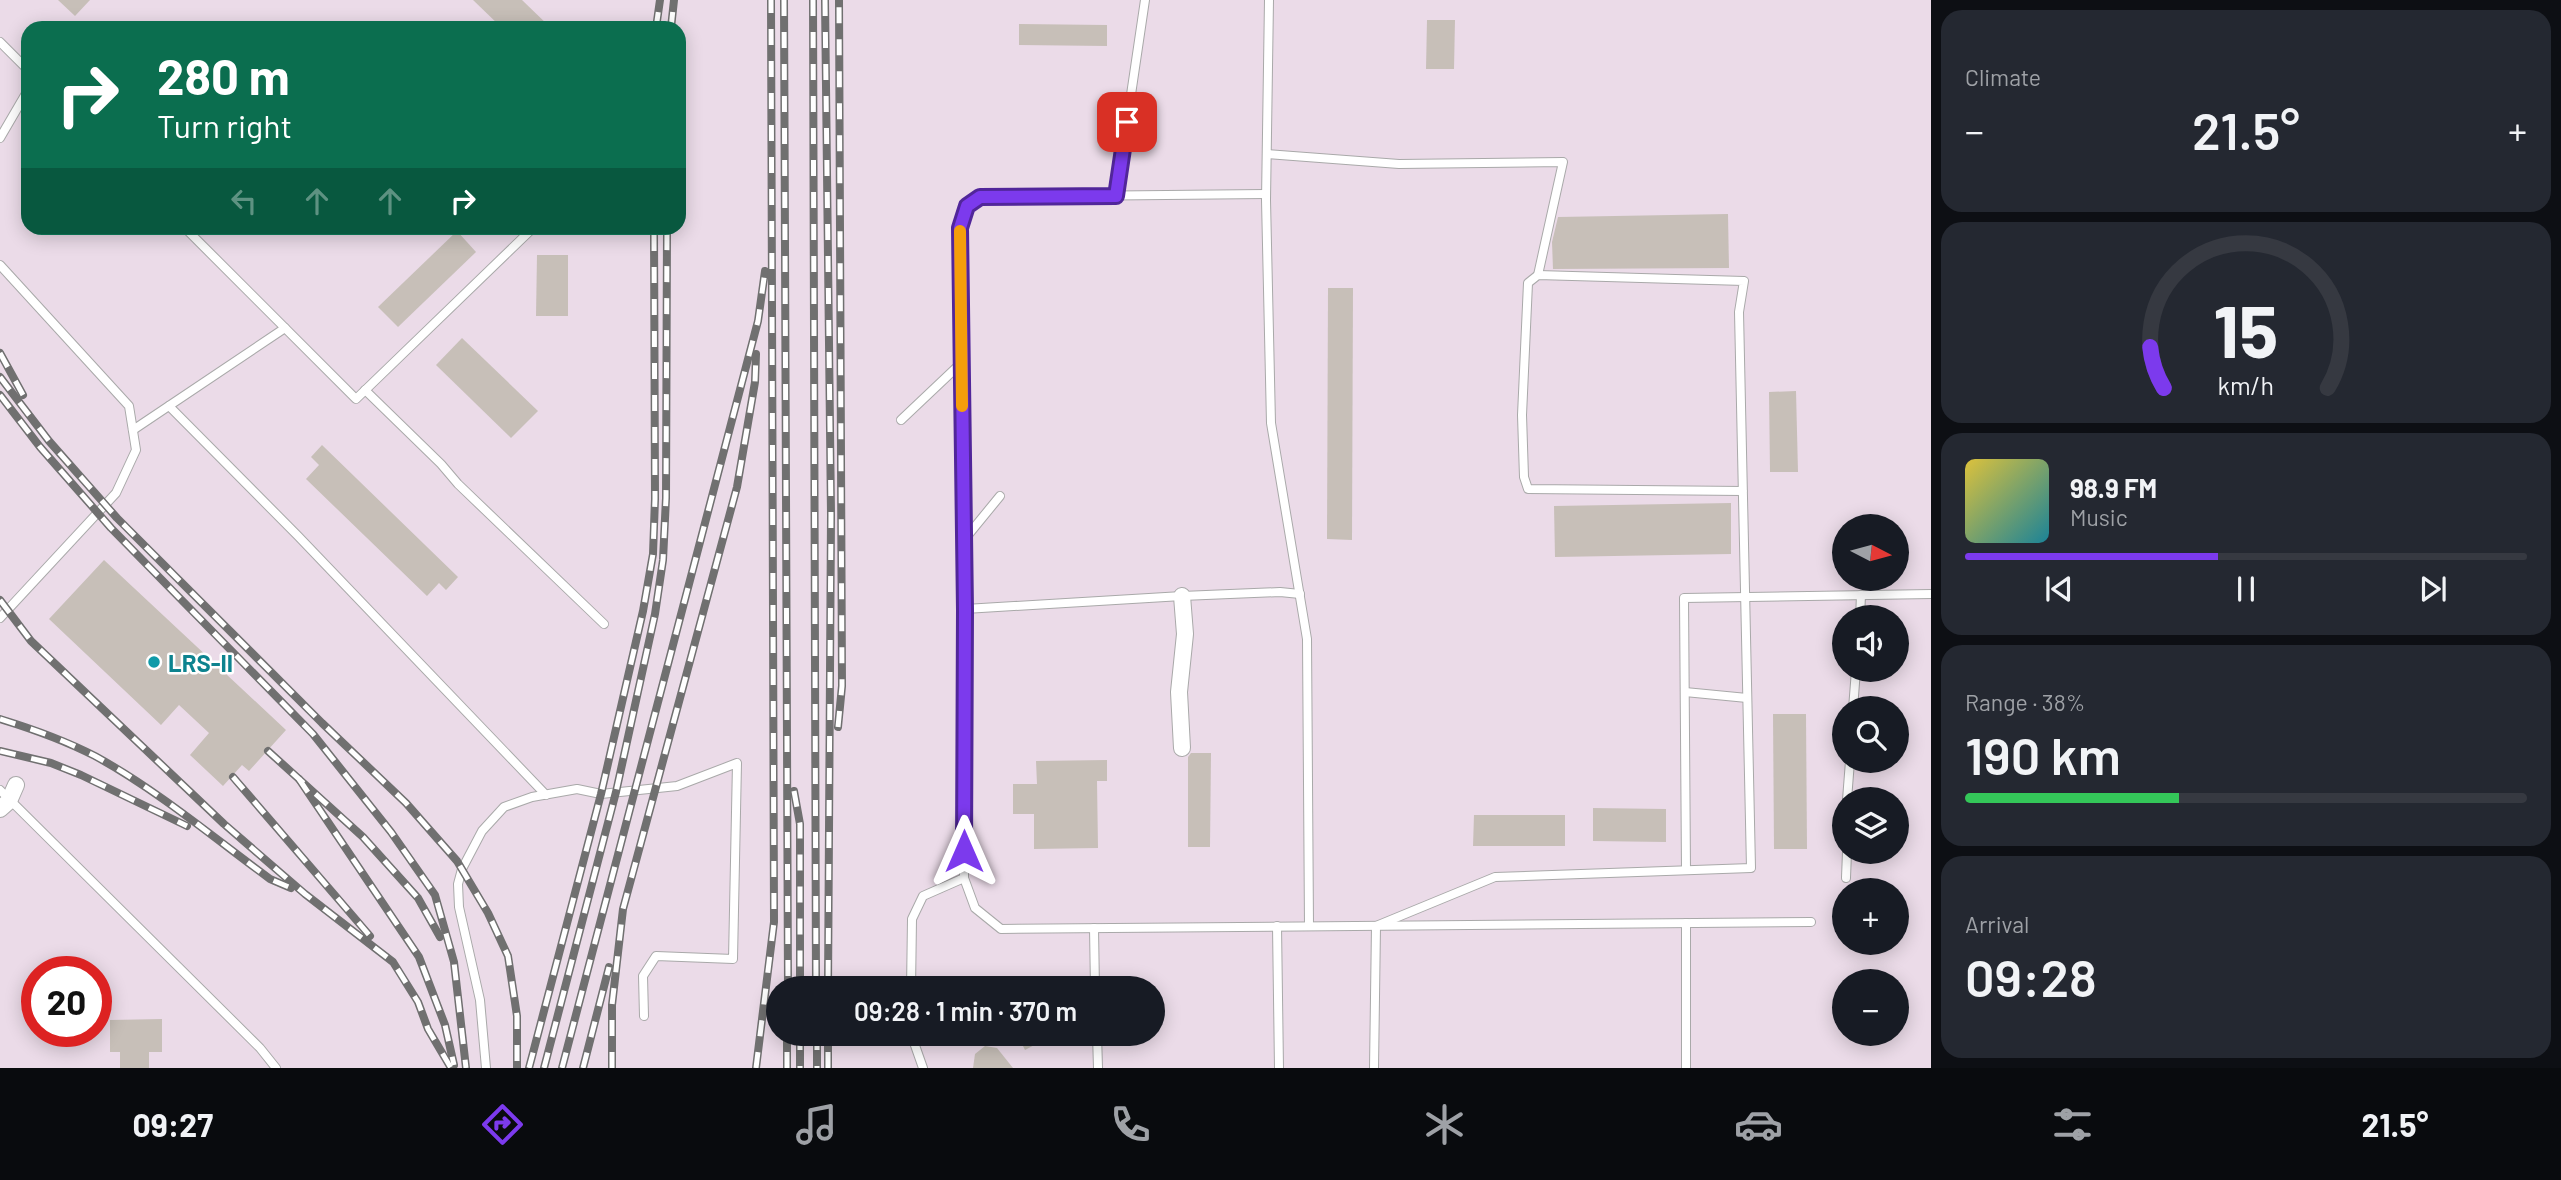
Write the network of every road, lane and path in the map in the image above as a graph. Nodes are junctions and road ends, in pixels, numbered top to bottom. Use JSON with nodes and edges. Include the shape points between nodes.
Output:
{"nodes":[{"id":1,"x":1145,"y":0,"type":"edge"},
{"id":2,"x":1269,"y":0,"type":"edge"},
{"id":3,"x":0,"y":42,"type":"edge"},
{"id":4,"x":21,"y":63,"type":"edge"},
{"id":5,"x":21,"y":102,"type":"edge"},
{"id":6,"x":0,"y":138,"type":"edge"},
{"id":7,"x":1267,"y":154,"type":"junction"},
{"id":8,"x":1266,"y":194,"type":"junction"},
{"id":9,"x":1116,"y":196,"type":"junction"},
{"id":10,"x":192,"y":235,"type":"edge"},
{"id":11,"x":526,"y":235,"type":"edge"},
{"id":12,"x":0,"y":265,"type":"edge"},
{"id":13,"x":1538,"y":275,"type":"junction"},
{"id":14,"x":285,"y":328,"type":"junction"},
{"id":15,"x":962,"y":358,"type":"junction"},
{"id":16,"x":365,"y":390,"type":"junction"},
{"id":17,"x":169,"y":406,"type":"junction"},
{"id":18,"x":901,"y":419,"type":"dead end"},
{"id":19,"x":133,"y":430,"type":"junction"},
{"id":20,"x":1743,"y":491,"type":"junction"},
{"id":21,"x":1000,"y":496,"type":"dead end"},
{"id":22,"x":964,"y":540,"type":"junction"},
{"id":23,"x":1300,"y":594,"type":"junction"},
{"id":24,"x":1931,"y":594,"type":"edge"},
{"id":25,"x":1861,"y":595,"type":"junction"},
{"id":26,"x":1182,"y":596,"type":"junction"},
{"id":27,"x":1745,"y":597,"type":"junction"},
{"id":28,"x":1861,"y":605,"type":"edge"},
{"id":29,"x":965,"y":610,"type":"junction"},
{"id":30,"x":0,"y":618,"type":"edge"},
{"id":31,"x":604,"y":624,"type":"dead end"},
{"id":32,"x":1685,"y":692,"type":"junction"},
{"id":33,"x":1747,"y":698,"type":"junction"},
{"id":34,"x":1182,"y":748,"type":"dead end"},
{"id":35,"x":16,"y":785,"type":"dead end"},
{"id":36,"x":546,"y":794,"type":"junction"},
{"id":37,"x":3,"y":800,"type":"edge"},
{"id":38,"x":1847,"y":864,"type":"edge"},
{"id":39,"x":1686,"y":870,"type":"junction"},
{"id":40,"x":1846,"y":877,"type":"dead end"},
{"id":41,"x":964,"y":878,"type":"junction"},
{"id":42,"x":1811,"y":922,"type":"dead end"},
{"id":43,"x":1686,"y":923,"type":"junction"},
{"id":44,"x":1277,"y":926,"type":"junction"},
{"id":45,"x":1309,"y":926,"type":"junction"},
{"id":46,"x":1376,"y":926,"type":"junction"},
{"id":47,"x":1094,"y":928,"type":"junction"},
{"id":48,"x":911,"y":976,"type":"edge"},
{"id":49,"x":1095,"y":976,"type":"edge"},
{"id":50,"x":644,"y":1016,"type":"dead end"},
{"id":51,"x":915,"y":1046,"type":"edge"},
{"id":52,"x":1097,"y":1046,"type":"edge"},
{"id":53,"x":276,"y":1068,"type":"edge"},
{"id":54,"x":486,"y":1068,"type":"edge"},
{"id":55,"x":923,"y":1068,"type":"edge"},
{"id":56,"x":1098,"y":1068,"type":"edge"},
{"id":57,"x":1279,"y":1068,"type":"edge"},
{"id":58,"x":1374,"y":1068,"type":"edge"},
{"id":59,"x":1686,"y":1068,"type":"edge"}],
"edges":[{"from":1,"to":9,"type":"lane"},
{"from":2,"to":7,"type":"lane"},
{"from":3,"to":4,"type":"lane"},
{"from":5,"to":6,"type":"lane"},
{"from":7,"to":8,"type":"lane"},
{"from":7,"to":13,"type":"lane","via":[[1399,164],[1563,162]]},
{"from":8,"to":9,"type":"lane"},
{"from":8,"to":23,"type":"lane","via":[[1271,424]]},
{"from":9,"to":15,"type":"lane","via":[[980,197],[967,206],[960,228]]},
{"from":10,"to":14,"type":"lane"},
{"from":11,"to":16,"type":"lane"},
{"from":12,"to":19,"type":"lane","via":[[129,406]]},
{"from":13,"to":20,"type":"lane","via":[[1744,281],[1739,312]]},
{"from":13,"to":20,"type":"lane","via":[[1528,283],[1527,296],[1522,415],[1528,489]]},
{"from":14,"to":16,"type":"lane","via":[[355,399]]},
{"from":14,"to":17,"type":"lane"},
{"from":15,"to":18,"type":"lane"},
{"from":15,"to":22,"type":"lane"},
{"from":16,"to":31,"type":"lane"},
{"from":17,"to":19,"type":"lane"},
{"from":17,"to":36,"type":"lane"},
{"from":19,"to":30,"type":"lane","via":[[136,450],[116,493]]},
{"from":20,"to":27,"type":"lane"},
{"from":21,"to":22,"type":"lane"},
{"from":22,"to":29,"type":"lane"},
{"from":23,"to":26,"type":"lane"},
{"from":23,"to":45,"type":"lane","via":[[1307,639]]},
{"from":24,"to":25,"type":"lane"},
{"from":25,"to":27,"type":"lane"},
{"from":25,"to":28,"type":"lane"},
{"from":26,"to":29,"type":"lane"},
{"from":26,"to":34,"type":"street"},
{"from":27,"to":32,"type":"lane","via":[[1684,598]]},
{"from":27,"to":33,"type":"lane"},
{"from":29,"to":41,"type":"lane"},
{"from":32,"to":33,"type":"lane"},
{"from":32,"to":39,"type":"lane"},
{"from":33,"to":39,"type":"lane","via":[[1751,868]]},
{"from":35,"to":37,"type":"street"},
{"from":36,"to":50,"type":"lane","via":[[666,788],[737,763],[733,959],[656,956],[643,976]]},
{"from":36,"to":54,"type":"lane","via":[[504,807],[482,831],[458,884],[480,1000]]},
{"from":37,"to":53,"type":"lane"},
{"from":38,"to":40,"type":"lane"},
{"from":39,"to":46,"type":"lane","via":[[1495,877]]},
{"from":41,"to":47,"type":"lane","via":[[975,908],[1001,929]]},
{"from":41,"to":48,"type":"lane","via":[[923,896],[912,919]]},
{"from":42,"to":43,"type":"lane"},
{"from":43,"to":46,"type":"lane"},
{"from":43,"to":59,"type":"lane"},
{"from":44,"to":45,"type":"lane"},
{"from":44,"to":47,"type":"lane"},
{"from":44,"to":57,"type":"lane"},
{"from":45,"to":46,"type":"lane"},
{"from":46,"to":58,"type":"lane"},
{"from":47,"to":49,"type":"lane"},
{"from":51,"to":55,"type":"lane"},
{"from":52,"to":56,"type":"lane"}]}
